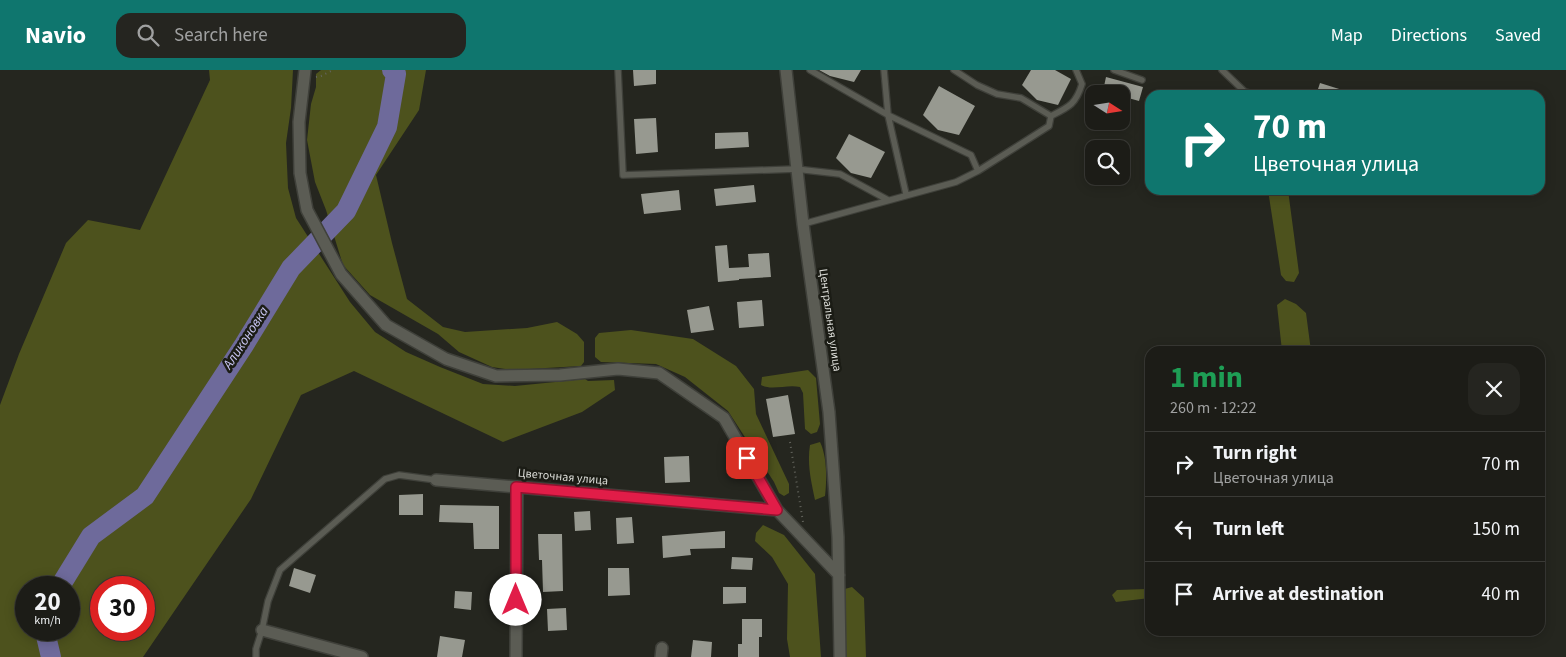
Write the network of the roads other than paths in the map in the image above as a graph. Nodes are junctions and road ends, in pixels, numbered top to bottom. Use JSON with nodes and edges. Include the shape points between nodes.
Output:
{"nodes":[{"id":1,"x":618,"y":70,"type":"edge"},
{"id":2,"x":786,"y":70,"type":"edge"},
{"id":3,"x":810,"y":70,"type":"edge"},
{"id":4,"x":884,"y":70,"type":"edge"},
{"id":5,"x":954,"y":70,"type":"edge"},
{"id":6,"x":1076,"y":70,"type":"edge"},
{"id":7,"x":1114,"y":70,"type":"edge"},
{"id":8,"x":1222,"y":70,"type":"edge"},
{"id":9,"x":304,"y":74,"type":"edge"},
{"id":10,"x":1142,"y":80,"type":"dead end"},
{"id":11,"x":1243,"y":90,"type":"edge"},
{"id":12,"x":888,"y":115,"type":"junction"},
{"id":13,"x":1051,"y":116,"type":"junction"},
{"id":14,"x":796,"y":169,"type":"junction"},
{"id":15,"x":978,"y":171,"type":"junction"},
{"id":16,"x":906,"y":194,"type":"junction"},
{"id":17,"x":888,"y":200,"type":"junction"},
{"id":18,"x":803,"y":224,"type":"junction"},
{"id":19,"x":436,"y":480,"type":"joint"},
{"id":20,"x":516,"y":487,"type":"junction"},
{"id":21,"x":777,"y":510,"type":"junction"},
{"id":22,"x":839,"y":575,"type":"junction"},
{"id":23,"x":262,"y":630,"type":"junction"},
{"id":24,"x":256,"y":657,"type":"edge"},
{"id":25,"x":362,"y":657,"type":"edge"},
{"id":26,"x":516,"y":657,"type":"edge"},
{"id":27,"x":840,"y":657,"type":"edge"}],
"edges":[{"from":1,"to":14,"type":"lane","via":[[622,175]]},
{"from":2,"to":14,"type":"street","name":"Центральная улица"},
{"from":3,"to":12,"type":"lane"},
{"from":4,"to":12,"type":"lane"},
{"from":5,"to":13,"type":"lane","via":[[977,85],[997,94],[1021,98]]},
{"from":6,"to":13,"type":"lane","via":[[1082,84],[1078,97],[1067,108]]},
{"from":7,"to":10,"type":"lane"},
{"from":8,"to":11,"type":"lane"},
{"from":9,"to":21,"type":"street","via":[[299,122],[300,173],[307,210],[340,274],[386,324],[446,359],[496,376],[560,375],[618,369],[659,374],[724,418]]},
{"from":12,"to":15,"type":"lane","via":[[971,155]]},
{"from":12,"to":16,"type":"lane"},
{"from":13,"to":15,"type":"lane","via":[[1049,126]]},
{"from":14,"to":17,"type":"lane","via":[[840,174]]},
{"from":14,"to":18,"type":"street","name":"Центральная улица"},
{"from":15,"to":16,"type":"lane","via":[[956,182]]},
{"from":16,"to":17,"type":"lane"},
{"from":17,"to":18,"type":"lane"},
{"from":18,"to":22,"type":"street","name":"Центральная улица","via":[[829,412]]},
{"from":19,"to":20,"type":"street","name":"Цветочная улица"},
{"from":19,"to":23,"type":"lane","via":[[399,475],[385,479],[280,570],[268,601]]},
{"from":20,"to":21,"type":"street","name":"Цветочная улица"},
{"from":20,"to":26,"type":"street"},
{"from":21,"to":22,"type":"street"},
{"from":22,"to":27,"type":"street","name":"Центральная улица"},
{"from":23,"to":24,"type":"lane"},
{"from":23,"to":25,"type":"street"}]}
